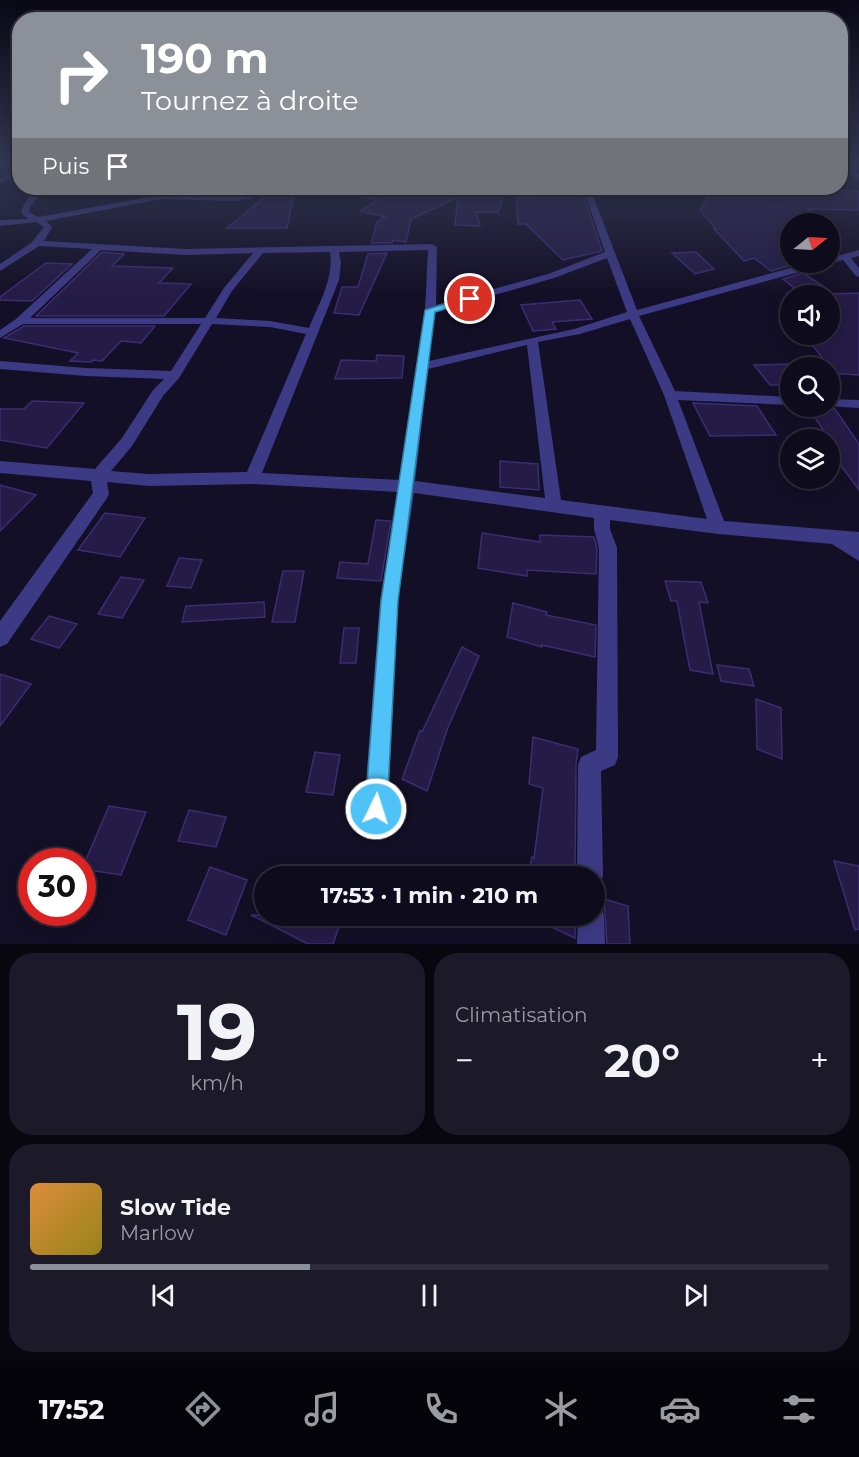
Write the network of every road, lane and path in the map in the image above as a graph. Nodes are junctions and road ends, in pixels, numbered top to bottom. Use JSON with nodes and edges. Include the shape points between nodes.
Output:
{"nodes":[{"id":1,"x":27,"y":206,"type":"edge"},
{"id":2,"x":111,"y":206,"type":"edge"},
{"id":3,"x":593,"y":206,"type":"edge"},
{"id":4,"x":39,"y":219,"type":"junction"},
{"id":5,"x":0,"y":223,"type":"edge"},
{"id":6,"x":36,"y":243,"type":"junction"},
{"id":7,"x":99,"y":247,"type":"junction"},
{"id":8,"x":334,"y":250,"type":"junction"},
{"id":9,"x":260,"y":251,"type":"junction"},
{"id":10,"x":611,"y":253,"type":"junction"},
{"id":11,"x":859,"y":253,"type":"edge"},
{"id":12,"x":845,"y":257,"type":"junction"},
{"id":13,"x":840,"y":258,"type":"edge"},
{"id":14,"x":0,"y":268,"type":"edge"},
{"id":15,"x":786,"y":273,"type":"edge"},
{"id":16,"x":859,"y":274,"type":"edge"},
{"id":17,"x":430,"y":310,"type":"junction"},
{"id":18,"x":633,"y":314,"type":"junction"},
{"id":19,"x":212,"y":320,"type":"junction"},
{"id":20,"x":20,"y":321,"type":"junction"},
{"id":21,"x":313,"y":332,"type":"junction"},
{"id":22,"x":0,"y":335,"type":"edge"},
{"id":23,"x":532,"y":340,"type":"junction"},
{"id":24,"x":0,"y":365,"type":"edge"},
{"id":25,"x":421,"y":367,"type":"junction"},
{"id":26,"x":175,"y":375,"type":"junction"},
{"id":27,"x":670,"y":395,"type":"junction"},
{"id":28,"x":780,"y":400,"type":"edge"},
{"id":29,"x":840,"y":403,"type":"edge"},
{"id":30,"x":859,"y":404,"type":"edge"},
{"id":31,"x":0,"y":467,"type":"edge"},
{"id":32,"x":98,"y":476,"type":"junction"},
{"id":33,"x":252,"y":478,"type":"junction"},
{"id":34,"x":407,"y":486,"type":"junction"},
{"id":35,"x":554,"y":506,"type":"junction"},
{"id":36,"x":602,"y":513,"type":"junction"},
{"id":37,"x":718,"y":527,"type":"junction"},
{"id":38,"x":836,"y":537,"type":"junction"},
{"id":39,"x":859,"y":539,"type":"edge"},
{"id":40,"x":859,"y":553,"type":"edge"},
{"id":41,"x":0,"y":637,"type":"edge"},
{"id":42,"x":376,"y":809,"type":"dead end"},
{"id":43,"x":590,"y":866,"type":"edge"},
{"id":44,"x":591,"y":926,"type":"edge"},
{"id":45,"x":591,"y":944,"type":"edge"}],
"edges":[{"from":1,"to":4,"type":"street","via":[[25,213]]},
{"from":2,"to":4,"type":"street"},
{"from":3,"to":10,"type":"street"},
{"from":4,"to":5,"type":"street"},
{"from":4,"to":6,"type":"street","via":[[48,227]]},
{"from":6,"to":7,"type":"street"},
{"from":6,"to":14,"type":"street"},
{"from":7,"to":9,"type":"street"},
{"from":7,"to":20,"type":"street"},
{"from":8,"to":9,"type":"street"},
{"from":8,"to":17,"type":"street","via":[[432,247]]},
{"from":8,"to":21,"type":"street","via":[[334,280]]},
{"from":9,"to":19,"type":"street","via":[[228,290]]},
{"from":10,"to":17,"type":"street","via":[[551,276]]},
{"from":10,"to":18,"type":"street"},
{"from":11,"to":12,"type":"street"},
{"from":12,"to":13,"type":"street"},
{"from":12,"to":16,"type":"street"},
{"from":15,"to":18,"type":"street"},
{"from":17,"to":25,"type":"street"},
{"from":18,"to":23,"type":"street","via":[[576,332]]},
{"from":18,"to":27,"type":"street"},
{"from":19,"to":20,"type":"street"},
{"from":19,"to":21,"type":"street","via":[[278,323]]},
{"from":19,"to":26,"type":"street"},
{"from":20,"to":22,"type":"street"},
{"from":21,"to":33,"type":"street"},
{"from":23,"to":25,"type":"street"},
{"from":23,"to":35,"type":"street"},
{"from":24,"to":26,"type":"street"},
{"from":25,"to":34,"type":"street"},
{"from":26,"to":32,"type":"street"},
{"from":27,"to":28,"type":"street"},
{"from":27,"to":37,"type":"street"},
{"from":29,"to":30,"type":"street"},
{"from":31,"to":32,"type":"street"},
{"from":32,"to":33,"type":"street","via":[[149,480]]},
{"from":32,"to":41,"type":"street","via":[[101,494]]},
{"from":33,"to":34,"type":"street"},
{"from":34,"to":35,"type":"street"},
{"from":34,"to":42,"type":"street","via":[[389,601]]},
{"from":35,"to":36,"type":"street"},
{"from":36,"to":37,"type":"street"},
{"from":36,"to":43,"type":"street","via":[[608,548],[607,757],[589,765]]},
{"from":37,"to":38,"type":"street"},
{"from":38,"to":39,"type":"street"},
{"from":38,"to":40,"type":"street"},
{"from":44,"to":45,"type":"street"}]}
